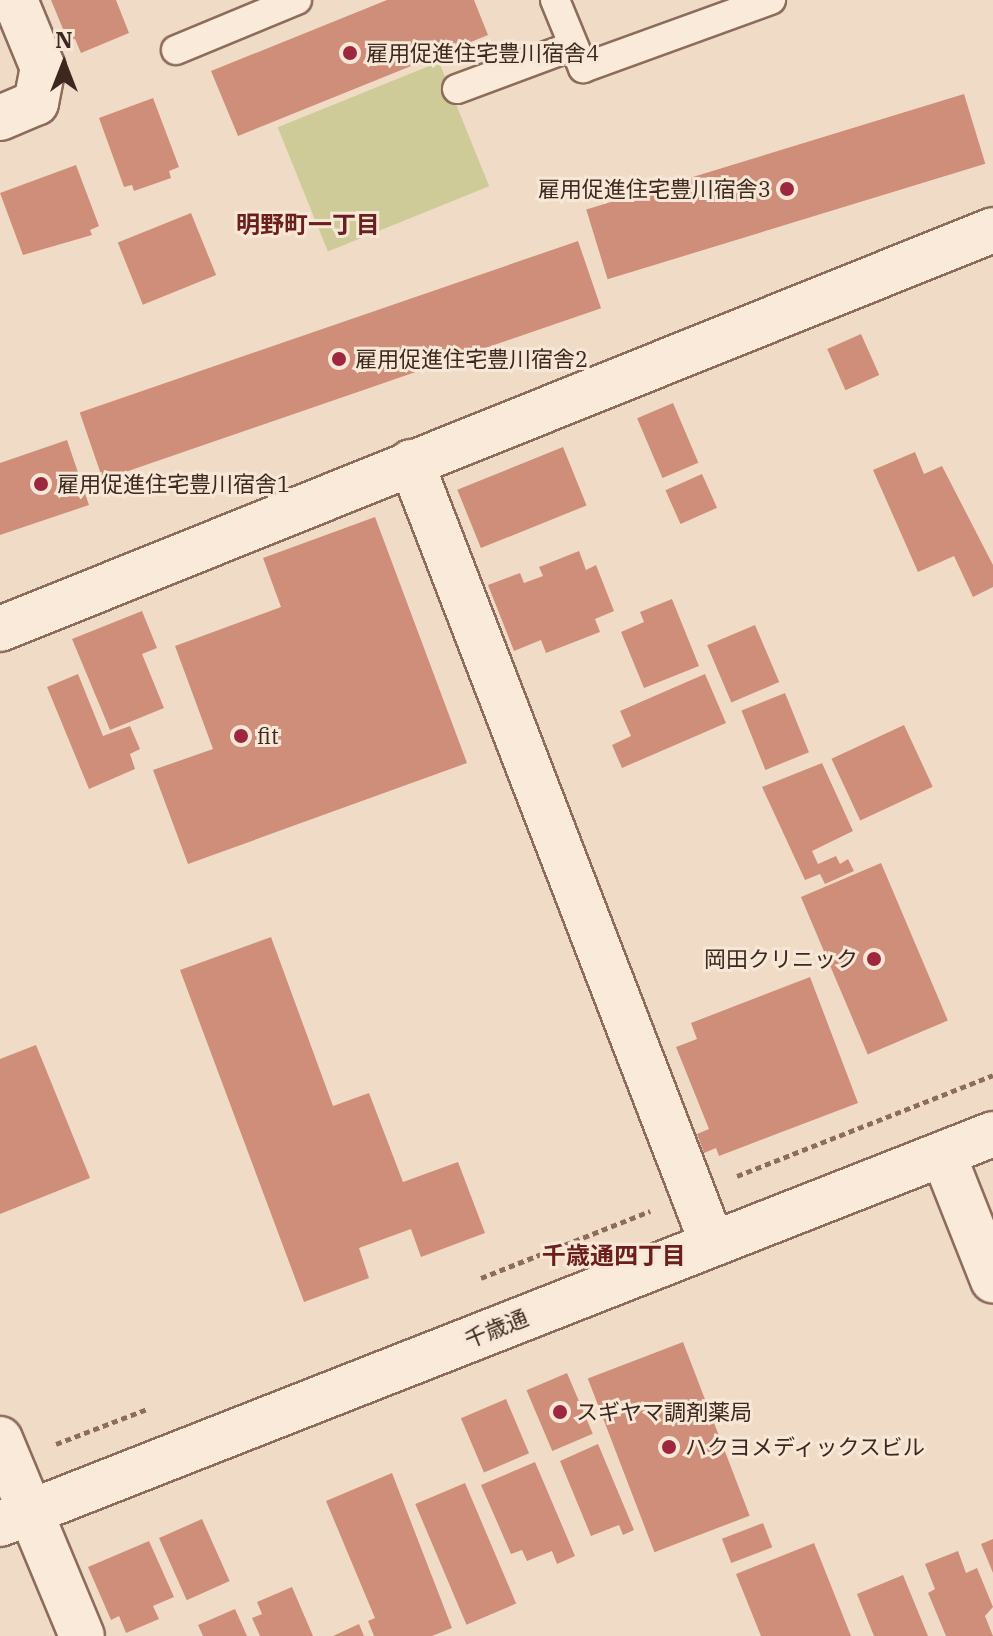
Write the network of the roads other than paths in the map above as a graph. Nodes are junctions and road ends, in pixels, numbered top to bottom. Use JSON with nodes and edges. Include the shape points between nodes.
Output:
{"nodes":[{"id":1,"x":15,"y":0,"type":"edge"},
{"id":2,"x":297,"y":0,"type":"edge"},
{"id":3,"x":555,"y":0,"type":"edge"},
{"id":4,"x":771,"y":0,"type":"edge"},
{"id":5,"x":573,"y":46,"type":"junction"},
{"id":6,"x":176,"y":50,"type":"dead end"},
{"id":7,"x":457,"y":89,"type":"dead end"},
{"id":8,"x":0,"y":118,"type":"edge"},
{"id":9,"x":993,"y":230,"type":"edge"},
{"id":10,"x":411,"y":462,"type":"junction"},
{"id":11,"x":0,"y":629,"type":"edge"},
{"id":12,"x":993,"y":1134,"type":"edge"},
{"id":13,"x":943,"y":1154,"type":"junction"},
{"id":14,"x":712,"y":1243,"type":"junction"},
{"id":15,"x":993,"y":1280,"type":"edge"},
{"id":16,"x":5,"y":1450,"type":"edge"},
{"id":17,"x":15,"y":1518,"type":"edge"},
{"id":18,"x":82,"y":1636,"type":"edge"}],
"edges":[{"from":1,"to":8,"type":"street","via":[[43,68],[36,103]]},
{"from":2,"to":6,"type":"lane"},
{"from":3,"to":5,"type":"lane"},
{"from":4,"to":5,"type":"lane","via":[[583,68]]},
{"from":5,"to":7,"type":"lane"},
{"from":9,"to":10,"type":"street"},
{"from":10,"to":11,"type":"street"},
{"from":10,"to":14,"type":"street"},
{"from":12,"to":13,"type":"street","name":"千歳通"},
{"from":13,"to":14,"type":"street","name":"千歳通"},
{"from":13,"to":15,"type":"street"},
{"from":14,"to":17,"type":"street","name":"千歳通"},
{"from":16,"to":17,"type":"street"},
{"from":17,"to":18,"type":"street"}]}
